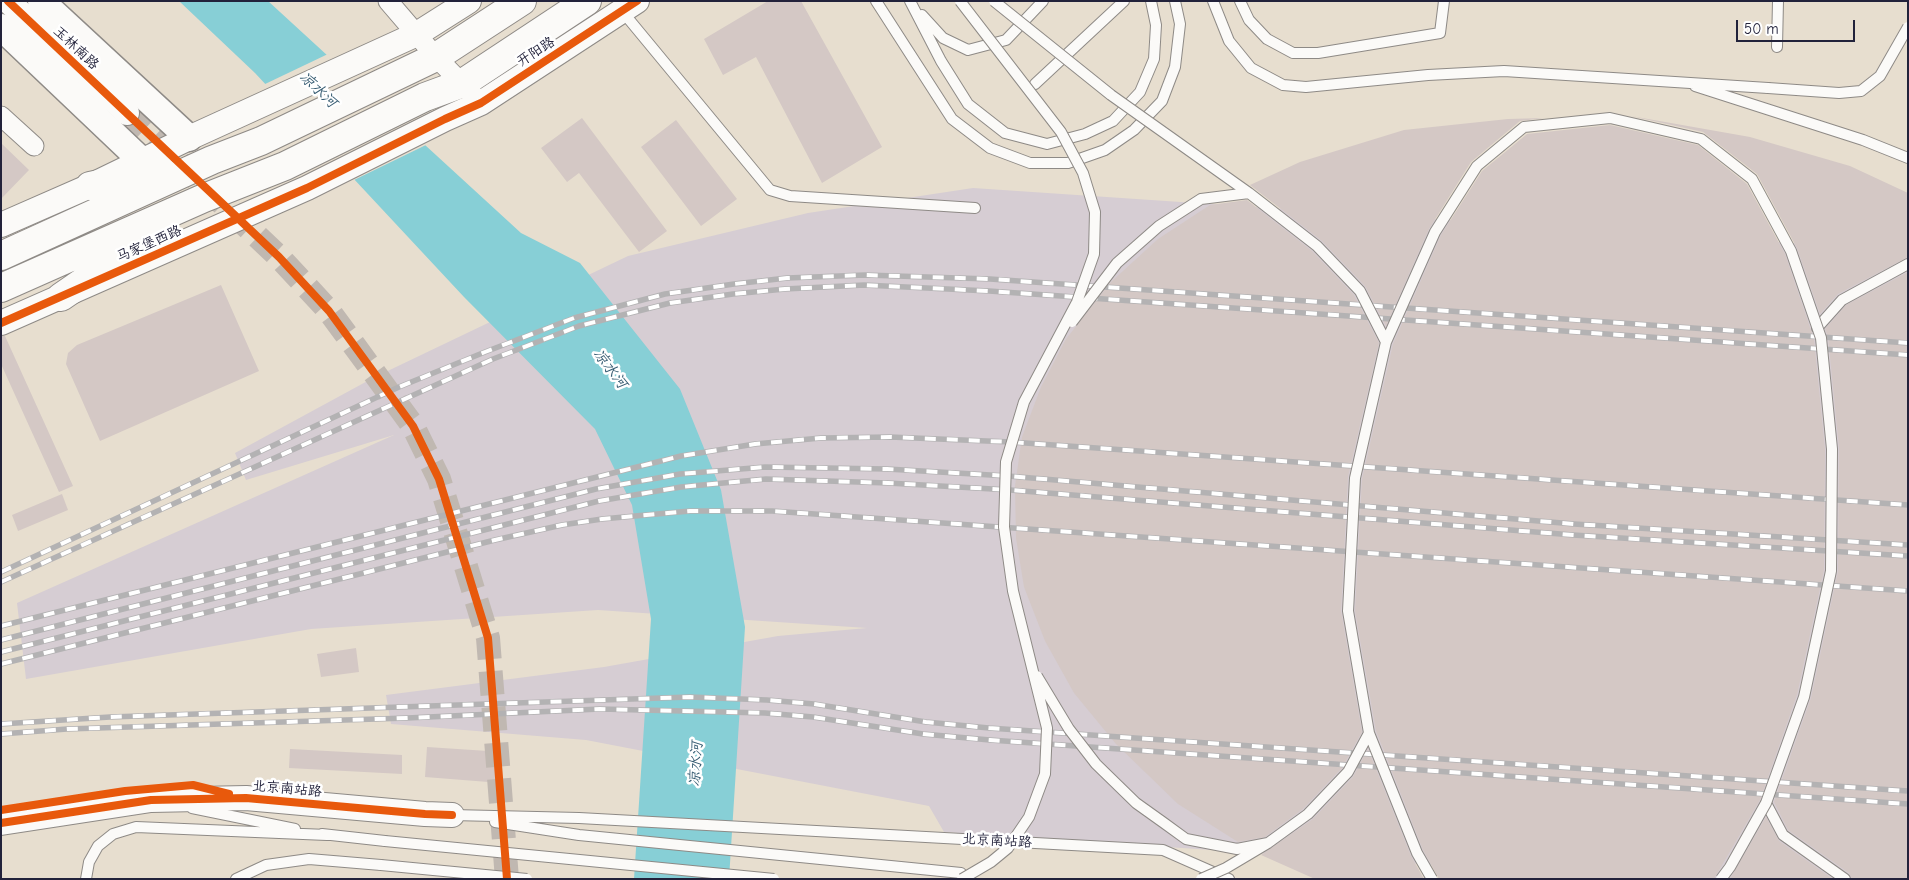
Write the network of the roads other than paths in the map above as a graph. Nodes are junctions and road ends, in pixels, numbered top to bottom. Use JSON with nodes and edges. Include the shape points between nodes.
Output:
{"nodes":[{"id":1,"x":8,"y":1,"type":"edge"},
{"id":2,"x":41,"y":1,"type":"edge"},
{"id":3,"x":388,"y":1,"type":"edge"},
{"id":4,"x":469,"y":1,"type":"edge"},
{"id":5,"x":522,"y":1,"type":"edge"},
{"id":6,"x":587,"y":1,"type":"edge"},
{"id":7,"x":876,"y":1,"type":"edge"},
{"id":8,"x":960,"y":1,"type":"edge"},
{"id":9,"x":994,"y":1,"type":"edge"},
{"id":10,"x":1043,"y":1,"type":"edge"},
{"id":11,"x":1124,"y":1,"type":"edge"},
{"id":12,"x":1151,"y":1,"type":"edge"},
{"id":13,"x":1175,"y":1,"type":"edge"},
{"id":14,"x":1213,"y":1,"type":"edge"},
{"id":15,"x":1240,"y":1,"type":"edge"},
{"id":16,"x":1444,"y":1,"type":"edge"},
{"id":17,"x":1778,"y":1,"type":"edge"},
{"id":18,"x":912,"y":4,"type":"edge"},
{"id":19,"x":629,"y":6,"type":"edge"},
{"id":20,"x":1,"y":27,"type":"edge"},
{"id":21,"x":1908,"y":27,"type":"edge"},
{"id":22,"x":418,"y":34,"type":"junction"},
{"id":23,"x":1777,"y":47,"type":"dead end"},
{"id":24,"x":436,"y":56,"type":"junction"},
{"id":25,"x":1677,"y":81,"type":"junction"},
{"id":26,"x":463,"y":83,"type":"junction"},
{"id":27,"x":1035,"y":84,"type":"dead end"},
{"id":28,"x":481,"y":103,"type":"junction"},
{"id":29,"x":126,"y":113,"type":"tunnel mouth"},
{"id":30,"x":1,"y":116,"type":"edge"},
{"id":31,"x":445,"y":119,"type":"joint"},
{"id":32,"x":189,"y":138,"type":"junction"},
{"id":33,"x":34,"y":146,"type":"dead end"},
{"id":34,"x":1908,"y":158,"type":"edge"},
{"id":35,"x":212,"y":160,"type":"junction"},
{"id":36,"x":142,"y":161,"type":"junction"},
{"id":37,"x":285,"y":166,"type":"joint"},
{"id":38,"x":90,"y":186,"type":"junction"},
{"id":39,"x":1249,"y":193,"type":"junction"},
{"id":40,"x":204,"y":198,"type":"junction"},
{"id":41,"x":975,"y":208,"type":"dead end"},
{"id":42,"x":1,"y":225,"type":"edge"},
{"id":43,"x":1,"y":256,"type":"edge"},
{"id":44,"x":1908,"y":264,"type":"edge"},
{"id":45,"x":1,"y":288,"type":"edge"},
{"id":46,"x":61,"y":297,"type":"junction"},
{"id":47,"x":1,"y":323,"type":"edge"},
{"id":48,"x":1817,"y":328,"type":"junction"},
{"id":49,"x":1386,"y":342,"type":"junction"},
{"id":50,"x":1054,"y":344,"type":"junction"},
{"id":51,"x":1031,"y":666,"type":"junction"},
{"id":52,"x":1369,"y":733,"type":"junction"},
{"id":53,"x":151,"y":800,"type":"junction"},
{"id":54,"x":1766,"y":802,"type":"junction"},
{"id":55,"x":452,"y":815,"type":"junction"},
{"id":56,"x":1,"y":823,"type":"edge"},
{"id":57,"x":327,"y":835,"type":"junction"},
{"id":58,"x":1268,"y":844,"type":"junction"},
{"id":59,"x":962,"y":876,"type":"edge"},
{"id":60,"x":1220,"y":878,"type":"edge"},
{"id":61,"x":86,"y":879,"type":"edge"},
{"id":62,"x":236,"y":879,"type":"edge"},
{"id":63,"x":527,"y":879,"type":"edge"},
{"id":64,"x":774,"y":879,"type":"edge"},
{"id":65,"x":1201,"y":879,"type":"edge"},
{"id":66,"x":1432,"y":879,"type":"edge"},
{"id":67,"x":1721,"y":879,"type":"edge"},
{"id":68,"x":1845,"y":879,"type":"edge"}],
"edges":[{"from":1,"to":29,"type":"street","name":"玉林南路"},
{"from":2,"to":32,"type":"main road","name":"玉林南路"},
{"from":3,"to":22,"type":"street"},
{"from":4,"to":22,"type":"street"},
{"from":5,"to":24,"type":"main road"},
{"from":6,"to":26,"type":"main road","name":"开阳路"},
{"from":7,"to":13,"type":"lane","via":[[952,119],[990,148],[1030,163],[1068,164],[1105,150],[1134,130],[1162,101],[1175,67],[1180,24]]},
{"from":8,"to":50,"type":"lane","bridge":true,"via":[[1061,132],[1083,173],[1095,212],[1094,254],[1077,302]]},
{"from":9,"to":39,"type":"lane","bridge":true,"via":[[1111,95]]},
{"from":10,"to":18,"type":"lane","via":[[1006,40],[968,50],[943,38]]},
{"from":11,"to":27,"type":"lane"},
{"from":12,"to":18,"type":"lane","via":[[1156,25],[1154,59],[1140,92],[1113,121],[1085,134],[1047,144],[1006,133],[968,104],[941,61]]},
{"from":14,"to":25,"type":"lane","via":[[1229,40],[1251,68],[1283,85],[1504,71]]},
{"from":15,"to":16,"type":"lane","via":[[1249,20],[1267,38],[1293,52],[1318,53],[1440,33]]},
{"from":17,"to":23,"type":"lane"},
{"from":19,"to":28,"type":"street","name":"开阳路"},
{"from":19,"to":41,"type":"lane","via":[[770,190],[790,196]]},
{"from":20,"to":36,"type":"main road"},
{"from":21,"to":25,"type":"lane","bridge":true,"via":[[1880,76],[1861,91],[1839,94]]},
{"from":22,"to":24,"type":"street"},
{"from":22,"to":32,"type":"street"},
{"from":24,"to":26,"type":"street"},
{"from":24,"to":35,"type":"main road"},
{"from":25,"to":34,"type":"lane","via":[[1810,122]]},
{"from":26,"to":28,"type":"street"},
{"from":26,"to":37,"type":"main road","name":"开阳路","via":[[426,97]]},
{"from":28,"to":31,"type":"street","name":"开阳路"},
{"from":30,"to":33,"type":"street"},
{"from":31,"to":46,"type":"street","name":"马家堡西路","via":[[307,188]]},
{"from":32,"to":36,"type":"street"},
{"from":35,"to":38,"type":"main road"},
{"from":35,"to":43,"type":"main road"},
{"from":36,"to":38,"type":"street"},
{"from":37,"to":40,"type":"main road","name":"马家堡西路"},
{"from":38,"to":42,"type":"street"},
{"from":39,"to":49,"type":"lane","bridge":true,"via":[[1317,246],[1360,291]]},
{"from":39,"to":50,"type":"lane","bridge":true,"via":[[1201,199],[1160,226],[1117,263]]},
{"from":40,"to":45,"type":"main road","name":"马家堡西路"},
{"from":40,"to":46,"type":"main road"},
{"from":44,"to":48,"type":"lane","via":[[1842,300]]},
{"from":46,"to":47,"type":"street","name":"马家堡西路"},
{"from":48,"to":49,"type":"lane","bridge":true,"via":[[1791,251],[1752,179],[1701,139],[1610,118],[1524,127],[1477,166],[1436,232]]},
{"from":48,"to":54,"type":"lane","bridge":true,"via":[[1821,338],[1832,449],[1831,571],[1804,698]]},
{"from":49,"to":52,"type":"lane","bridge":true,"via":[[1356,478],[1348,611]]},
{"from":50,"to":51,"type":"lane","bridge":true,"via":[[1024,402],[1006,462],[1004,527]]},
{"from":51,"to":58,"type":"lane","bridge":true,"via":[[1074,736],[1096,764],[1136,803],[1186,839],[1236,849]]},
{"from":51,"to":59,"type":"lane","bridge":true,"via":[[1047,728],[1045,774],[1029,817],[1008,848],[991,862]]},
{"from":52,"to":58,"type":"lane","bridge":true,"via":[[1348,772],[1308,814]]},
{"from":52,"to":66,"type":"lane","bridge":true,"via":[[1417,854]]},
{"from":53,"to":55,"type":"street","name":"北京南站路","via":[[246,798]]},
{"from":53,"to":56,"type":"street","name":"北京南站路"},
{"from":53,"to":57,"type":"lane"},
{"from":54,"to":67,"type":"lane","bridge":true},
{"from":54,"to":68,"type":"lane","via":[[1783,835]]},
{"from":55,"to":59,"type":"lane","via":[[578,834]]},
{"from":55,"to":60,"type":"lane","name":"北京南站路","via":[[579,818],[1163,850]]},
{"from":57,"to":61,"type":"lane","via":[[136,827],[113,834],[98,846],[89,862]]},
{"from":57,"to":64,"type":"lane","bridge":true},
{"from":58,"to":65,"type":"lane","bridge":true},
{"from":62,"to":63,"type":"lane","bridge":true,"via":[[266,865],[309,859]]}]}
